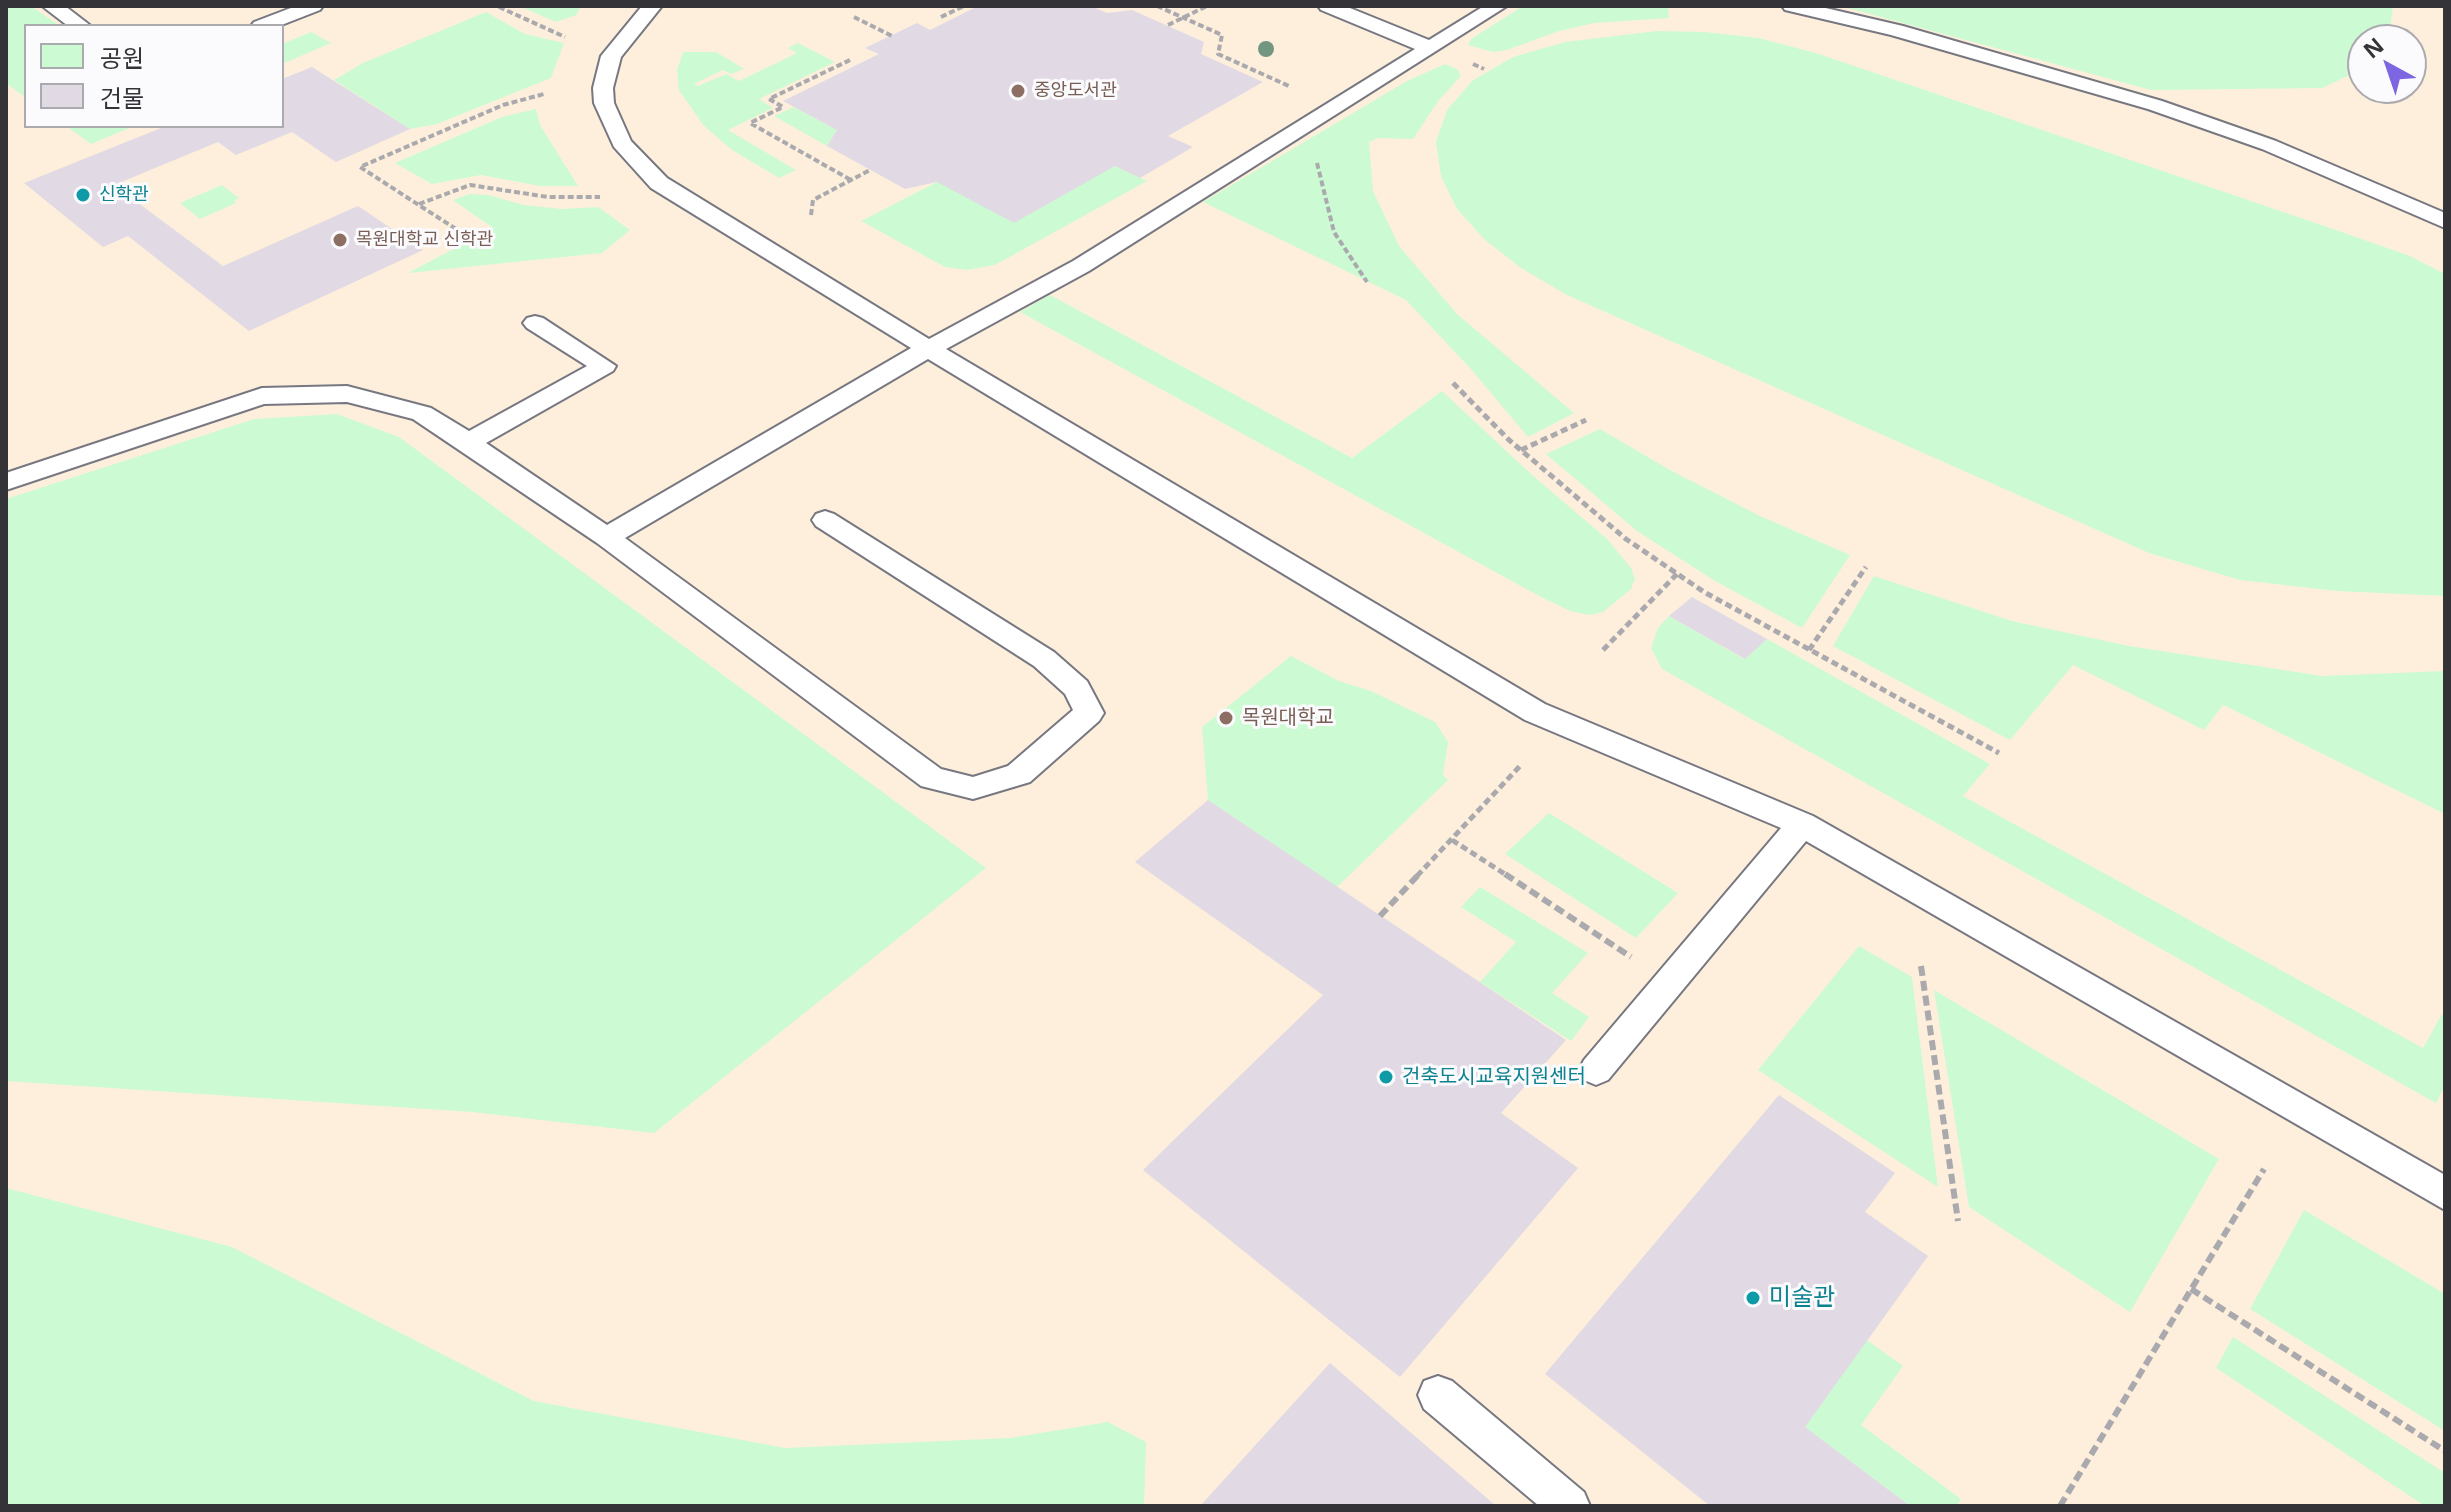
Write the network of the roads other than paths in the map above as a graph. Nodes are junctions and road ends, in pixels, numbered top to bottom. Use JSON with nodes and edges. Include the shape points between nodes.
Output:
{"nodes":[{"id":1,"x":52,"y":6,"type":"edge"},
{"id":2,"x":313,"y":6,"type":"edge"},
{"id":3,"x":1328,"y":6,"type":"edge"},
{"id":4,"x":1497,"y":6,"type":"edge"},
{"id":5,"x":1792,"y":6,"type":"edge"},
{"id":6,"x":642,"y":13,"type":"edge"},
{"id":7,"x":78,"y":24,"type":"edge"},
{"id":8,"x":266,"y":24,"type":"edge"},
{"id":9,"x":1431,"y":48,"type":"junction"},
{"id":10,"x":2445,"y":221,"type":"edge"},
{"id":11,"x":535,"y":323,"type":"dead end"},
{"id":12,"x":928,"y":348,"type":"junction"},
{"id":13,"x":468,"y":442,"type":"junction"},
{"id":14,"x":6,"y":482,"type":"edge"},
{"id":15,"x":825,"y":520,"type":"dead end"},
{"id":16,"x":606,"y":537,"type":"junction"},
{"id":17,"x":1802,"y":824,"type":"junction"},
{"id":18,"x":1596,"y":1070,"type":"dead end"},
{"id":19,"x":2441,"y":1182,"type":"edge"},
{"id":20,"x":1438,"y":1395,"type":"dead end"},
{"id":21,"x":1570,"y":1506,"type":"edge"}],
"edges":[{"from":1,"to":7,"type":"lane"},
{"from":2,"to":8,"type":"lane"},
{"from":3,"to":9,"type":"lane"},
{"from":4,"to":9,"type":"lane"},
{"from":5,"to":10,"type":"lane","via":[[1910,34],[2155,105],[2269,145]]},
{"from":6,"to":12,"type":"lane","via":[[611,56],[603,88],[614,131],[637,164],[757,246]]},
{"from":9,"to":12,"type":"lane","via":[[1081,266]]},
{"from":11,"to":13,"type":"lane","via":[[604,366]]},
{"from":12,"to":16,"type":"lane"},
{"from":12,"to":17,"type":"lane","via":[[1535,712]]},
{"from":13,"to":14,"type":"lane","via":[[422,413],[347,394],[262,396]]},
{"from":13,"to":16,"type":"lane"},
{"from":15,"to":16,"type":"lane","via":[[1044,659],[1077,688],[1089,713],[1019,774],[973,788],[932,778]]},
{"from":17,"to":18,"type":"lane"},
{"from":17,"to":19,"type":"lane"},
{"from":20,"to":21,"type":"lane"}]}
